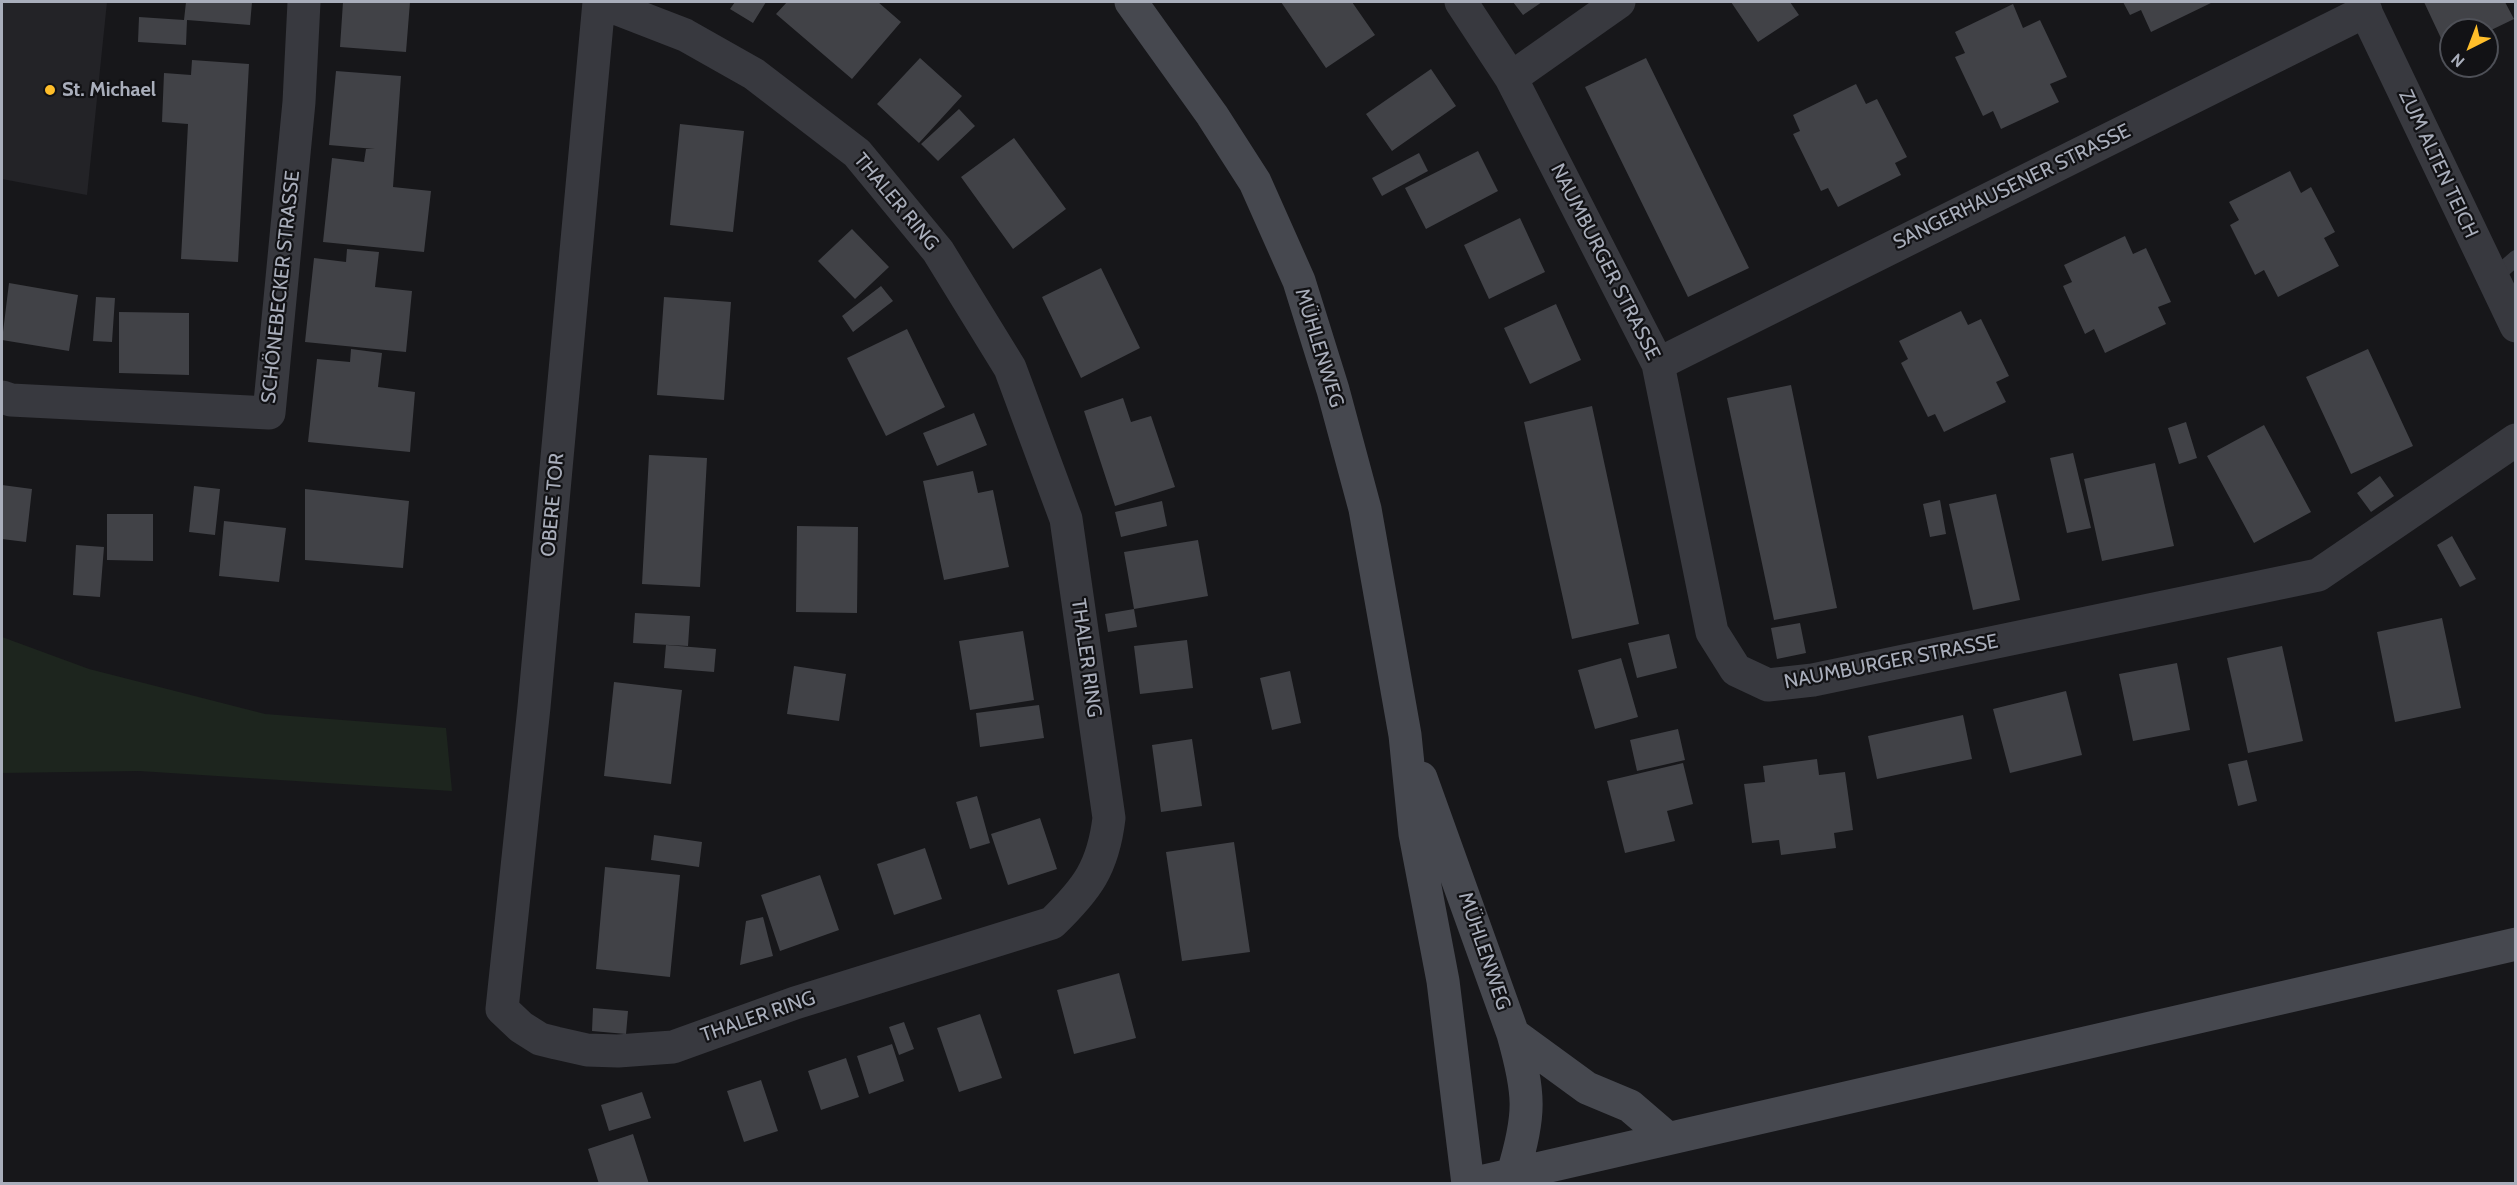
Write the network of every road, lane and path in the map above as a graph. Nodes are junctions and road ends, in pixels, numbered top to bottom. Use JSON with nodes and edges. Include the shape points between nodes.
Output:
{"nodes":[{"id":1,"x":304,"y":2,"type":"edge"},
{"id":2,"x":599,"y":2,"type":"edge"},
{"id":3,"x":1131,"y":2,"type":"edge"},
{"id":4,"x":1461,"y":2,"type":"edge"},
{"id":5,"x":1619,"y":2,"type":"edge"},
{"id":6,"x":2363,"y":6,"type":"edge"},
{"id":7,"x":1511,"y":78,"type":"junction"},
{"id":8,"x":2504,"y":268,"type":"edge"},
{"id":9,"x":2516,"y":326,"type":"edge"},
{"id":10,"x":1658,"y":364,"type":"junction"},
{"id":11,"x":2,"y":397,"type":"edge"},
{"id":12,"x":2516,"y":440,"type":"edge"},
{"id":13,"x":1405,"y":735,"type":"junction"},
{"id":14,"x":2516,"y":944,"type":"edge"},
{"id":15,"x":502,"y":1009,"type":"joint"},
{"id":16,"x":1514,"y":1035,"type":"junction"},
{"id":17,"x":1666,"y":1137,"type":"junction"},
{"id":18,"x":1513,"y":1173,"type":"junction"},
{"id":19,"x":1470,"y":1184,"type":"edge"}],
"edges":[{"from":1,"to":11,"type":"street","name":"SCHÖNEBECKER STRASSE","via":[[299,102],[269,413]]},
{"from":2,"to":15,"type":"street","name":"OBERE TOR"},
{"from":2,"to":15,"type":"street","name":"THALER RING","via":[[685,34],[754,74],[857,153],[938,251],[1010,368],[1066,519],[1109,818],[1106,846],[1096,869],[1078,898],[1052,923],[795,1003],[673,1047],[587,1050],[540,1039]]},
{"from":3,"to":13,"type":"street","name":"MÜHLENWEG","via":[[1199,95],[1255,183],[1299,281],[1365,509]]},
{"from":4,"to":7,"type":"street","name":"NAUMBURGER STRASSE"},
{"from":5,"to":7,"type":"street"},
{"from":6,"to":8,"type":"street","name":"ZUM ALTEN TEICH"},
{"from":6,"to":10,"type":"street","name":"SANGERHAUSENER STRASSE"},
{"from":7,"to":10,"type":"street","name":"NAUMBURGER STRASSE"},
{"from":8,"to":9,"type":"street","name":"ZUM ALTEN TEICH"},
{"from":10,"to":12,"type":"street","name":"NAUMBURGER STRASSE","via":[[1712,632],[1736,670],[1768,685],[1813,680],[2318,575]]},
{"from":13,"to":16,"type":"street","name":"MÜHLENWEG"},
{"from":13,"to":19,"type":"street","name":"MÜHLENWEG","via":[[1415,834],[1443,981]]},
{"from":14,"to":17,"type":"street"},
{"from":16,"to":17,"type":"street","via":[[1587,1088],[1630,1106]]},
{"from":16,"to":18,"type":"street","name":"MÜHLENWEG","via":[[1528,1110]]},
{"from":17,"to":18,"type":"street"},
{"from":18,"to":19,"type":"street"}]}
